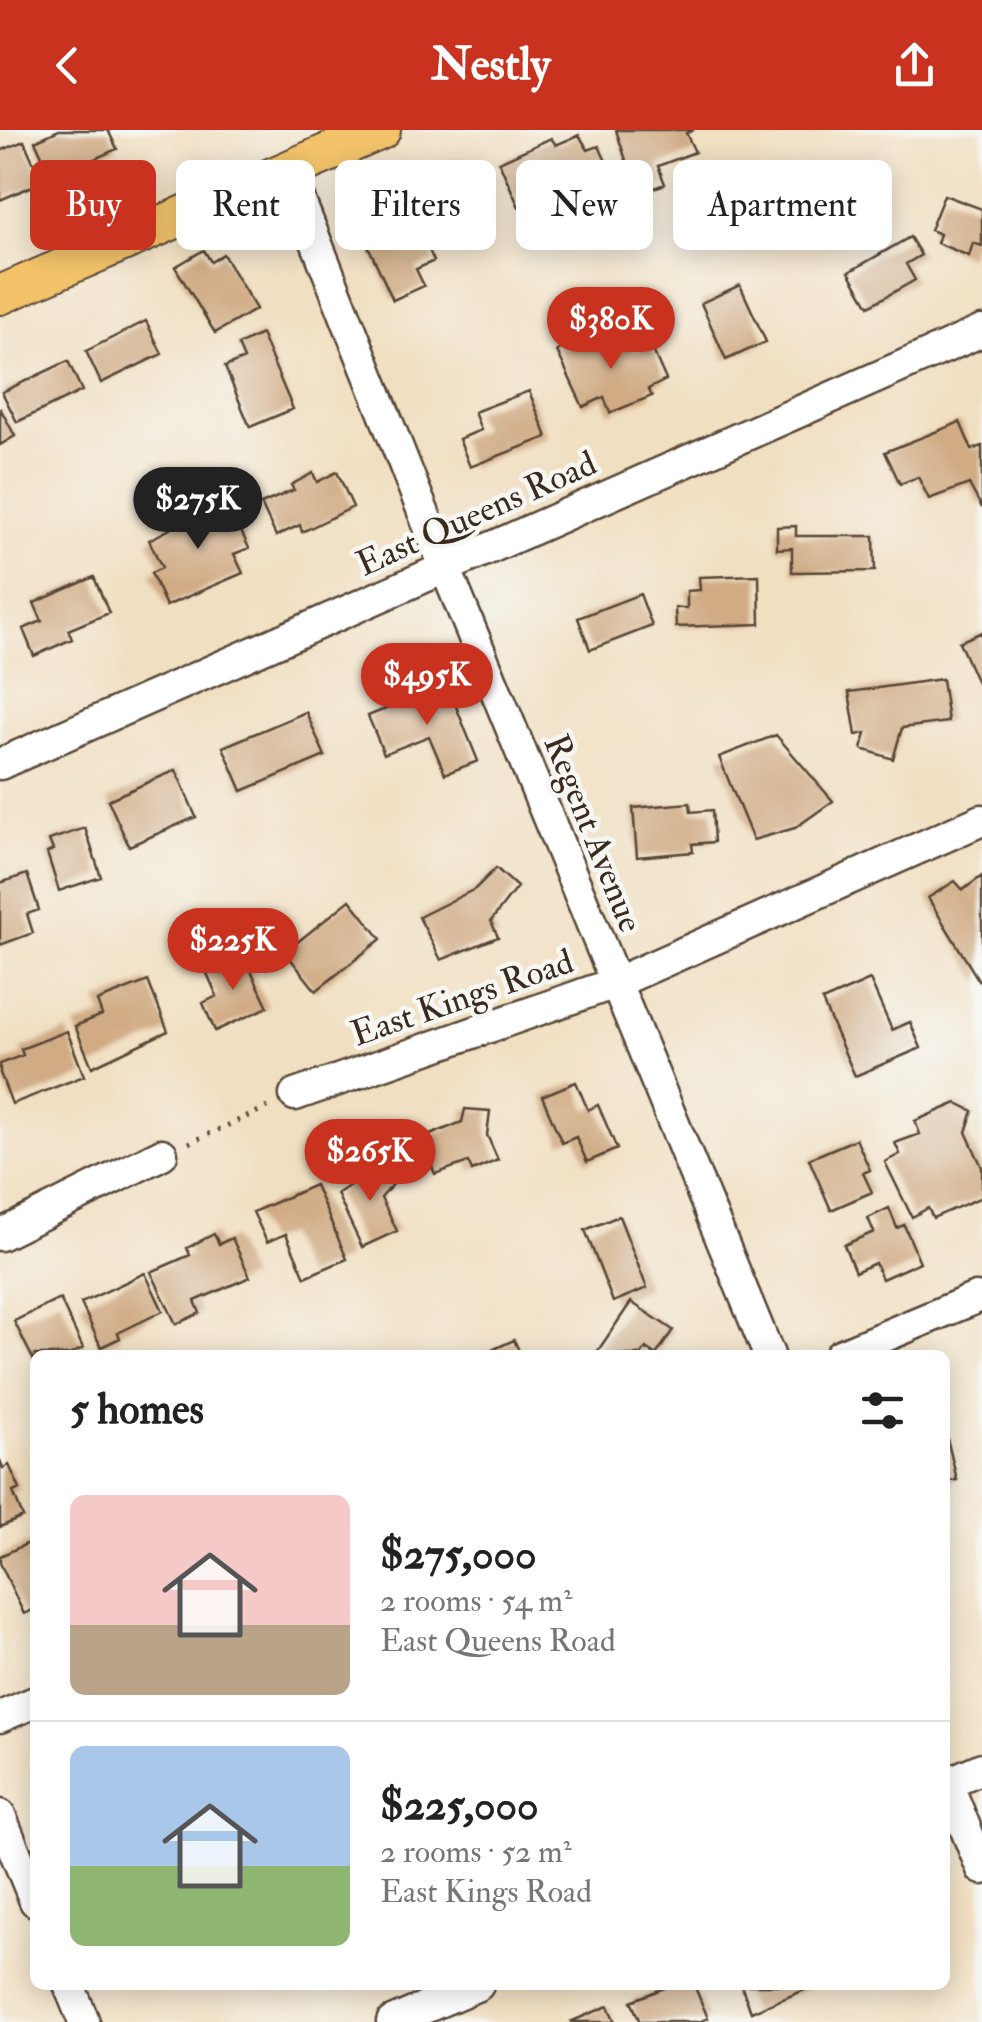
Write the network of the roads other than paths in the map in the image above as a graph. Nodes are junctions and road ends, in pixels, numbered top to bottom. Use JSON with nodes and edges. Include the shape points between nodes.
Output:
{"nodes":[{"id":1,"x":382,"y":130,"type":"edge"},
{"id":2,"x":312,"y":160,"type":"edge"},
{"id":3,"x":176,"y":219,"type":"edge"},
{"id":4,"x":315,"y":238,"type":"edge"},
{"id":5,"x":0,"y":295,"type":"edge"},
{"id":6,"x":982,"y":332,"type":"edge"},
{"id":7,"x":445,"y":566,"type":"junction"},
{"id":8,"x":0,"y":764,"type":"edge"},
{"id":9,"x":982,"y":820,"type":"edge"},
{"id":10,"x":615,"y":983,"type":"junction"},
{"id":11,"x":296,"y":1095,"type":"road end"},
{"id":12,"x":162,"y":1154,"type":"road end"},
{"id":13,"x":0,"y":1236,"type":"edge"},
{"id":14,"x":976,"y":1298,"type":"dead end"},
{"id":15,"x":768,"y":1350,"type":"edge"},
{"id":16,"x":852,"y":1350,"type":"edge"},
{"id":17,"x":30,"y":1704,"type":"edge"},
{"id":18,"x":0,"y":1717,"type":"edge"},
{"id":19,"x":982,"y":1768,"type":"edge"},
{"id":20,"x":950,"y":1780,"type":"edge"},
{"id":21,"x":950,"y":1792,"type":"edge"},
{"id":22,"x":0,"y":1815,"type":"edge"},
{"id":23,"x":982,"y":1869,"type":"edge"},
{"id":24,"x":30,"y":1889,"type":"edge"},
{"id":25,"x":71,"y":1990,"type":"edge"},
{"id":26,"x":466,"y":1990,"type":"edge"},
{"id":27,"x":84,"y":2022,"type":"edge"},
{"id":28,"x":392,"y":2022,"type":"edge"}],
"edges":[{"from":1,"to":2,"type":"main road"},
{"from":3,"to":5,"type":"main road"},
{"from":4,"to":7,"type":"street","name":"Regent Avenue"},
{"from":6,"to":7,"type":"street","name":"East Queens Road"},
{"from":7,"to":8,"type":"street","name":"East Queens Road"},
{"from":7,"to":10,"type":"street","name":"Regent Avenue"},
{"from":9,"to":10,"type":"street","name":"East Kings Road"},
{"from":10,"to":11,"type":"street","name":"East Kings Road"},
{"from":10,"to":15,"type":"street","name":"Regent Avenue"},
{"from":12,"to":13,"type":"street"},
{"from":14,"to":16,"type":"street"},
{"from":17,"to":18,"type":"street"},
{"from":19,"to":20,"type":"street"},
{"from":21,"to":23,"type":"street"},
{"from":22,"to":24,"type":"street"},
{"from":25,"to":27,"type":"street"},
{"from":26,"to":28,"type":"street"}]}
